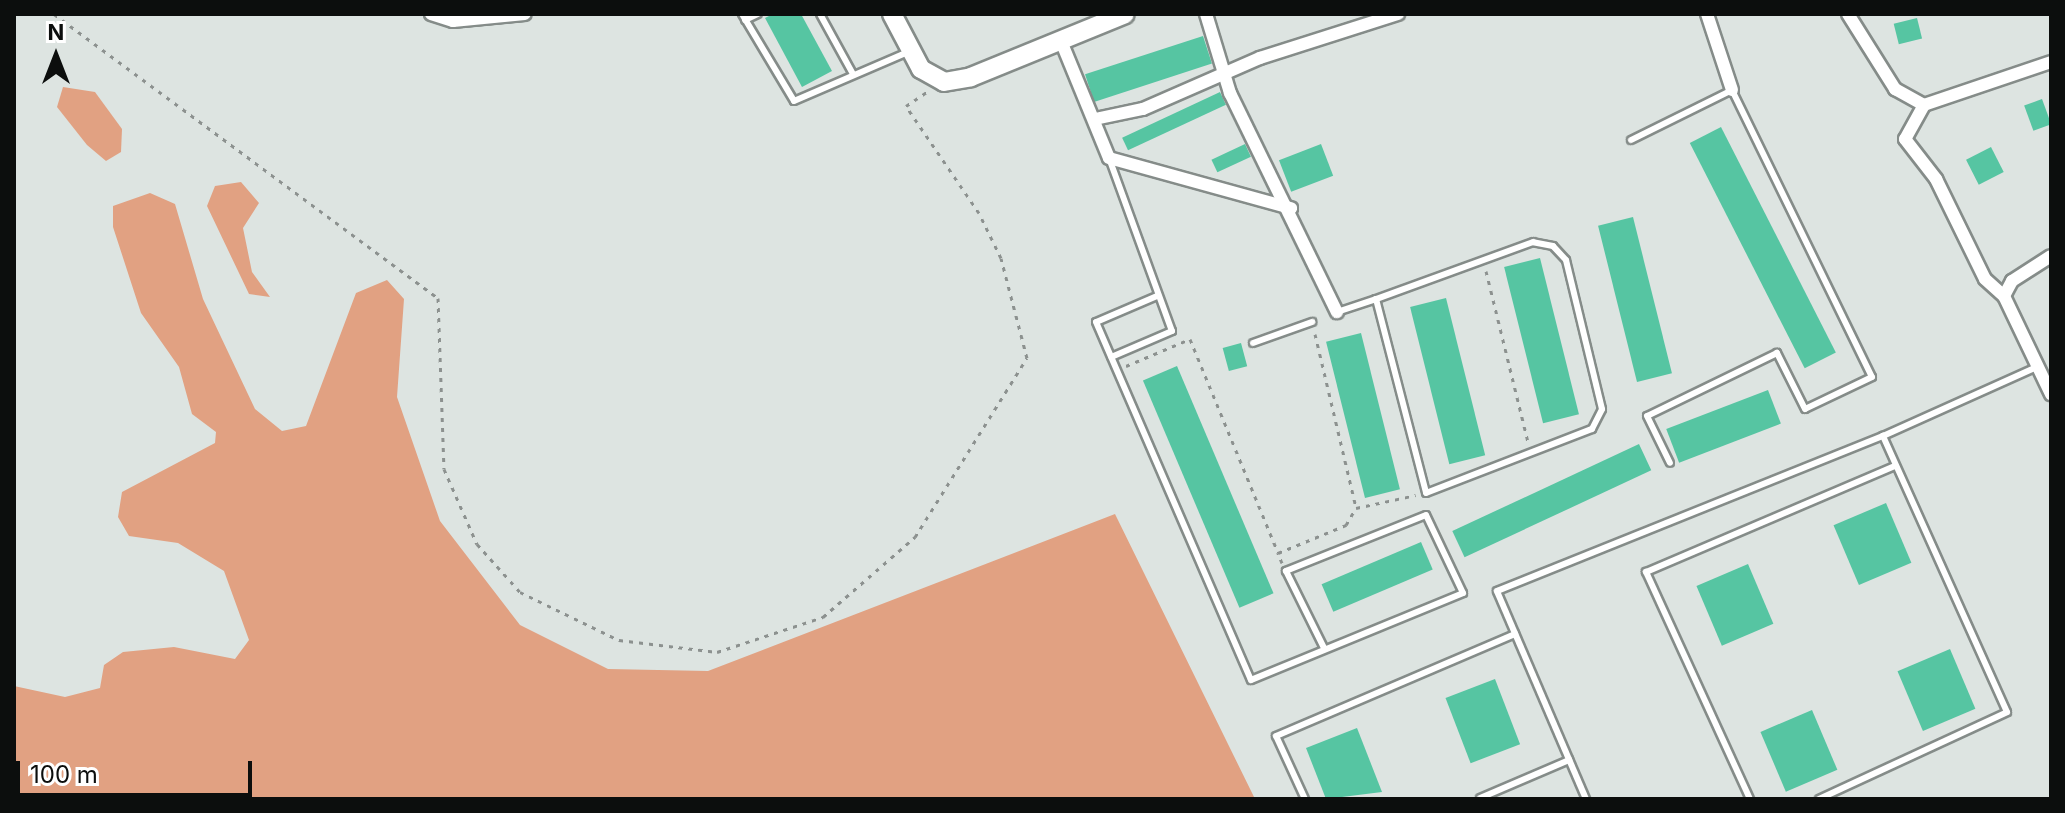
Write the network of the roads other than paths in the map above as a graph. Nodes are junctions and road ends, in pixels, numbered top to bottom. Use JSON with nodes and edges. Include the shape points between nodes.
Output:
{"nodes":[{"id":1,"x":431,"y":14,"type":"edge"},
{"id":2,"x":525,"y":14,"type":"edge"},
{"id":3,"x":758,"y":14,"type":"edge"},
{"id":4,"x":820,"y":14,"type":"edge"},
{"id":5,"x":892,"y":14,"type":"edge"},
{"id":6,"x":1125,"y":14,"type":"edge"},
{"id":7,"x":1206,"y":14,"type":"edge"},
{"id":8,"x":1398,"y":14,"type":"edge"},
{"id":9,"x":1707,"y":14,"type":"edge"},
{"id":10,"x":1848,"y":14,"type":"edge"},
{"id":11,"x":501,"y":17,"type":"edge"},
{"id":12,"x":744,"y":17,"type":"edge"},
{"id":13,"x":1061,"y":41,"type":"junction"},
{"id":14,"x":911,"y":51,"type":"junction"},
{"id":15,"x":2051,"y":62,"type":"edge"},
{"id":16,"x":853,"y":74,"type":"junction"},
{"id":17,"x":1224,"y":76,"type":"junction"},
{"id":18,"x":1732,"y":90,"type":"junction"},
{"id":19,"x":1924,"y":105,"type":"junction"},
{"id":20,"x":1095,"y":119,"type":"junction"},
{"id":21,"x":1631,"y":140,"type":"dead end"},
{"id":22,"x":1109,"y":158,"type":"junction"},
{"id":23,"x":1291,"y":208,"type":"junction"},
{"id":24,"x":2051,"y":256,"type":"edge"},
{"id":25,"x":1157,"y":296,"type":"junction"},
{"id":26,"x":2004,"y":296,"type":"junction"},
{"id":27,"x":1376,"y":299,"type":"junction"},
{"id":28,"x":1337,"y":312,"type":"joint"},
{"id":29,"x":1312,"y":322,"type":"road end"},
{"id":30,"x":1253,"y":343,"type":"dead end"},
{"id":31,"x":1111,"y":357,"type":"junction"},
{"id":32,"x":2039,"y":366,"type":"junction"},
{"id":33,"x":2051,"y":394,"type":"edge"},
{"id":34,"x":1883,"y":436,"type":"junction"},
{"id":35,"x":1670,"y":463,"type":"dead end"},
{"id":36,"x":1894,"y":466,"type":"junction"},
{"id":37,"x":1515,"y":634,"type":"junction"},
{"id":38,"x":1324,"y":648,"type":"junction"},
{"id":39,"x":1569,"y":760,"type":"junction"},
{"id":40,"x":1480,"y":798,"type":"edge"},
{"id":41,"x":1305,"y":799,"type":"edge"},
{"id":42,"x":1586,"y":799,"type":"edge"},
{"id":43,"x":1750,"y":799,"type":"edge"},
{"id":44,"x":1819,"y":799,"type":"edge"}],
"edges":[{"from":1,"to":11,"type":"street"},
{"from":2,"to":11,"type":"street"},
{"from":3,"to":12,"type":"lane"},
{"from":4,"to":16,"type":"lane"},
{"from":5,"to":14,"type":"street"},
{"from":6,"to":13,"type":"street"},
{"from":7,"to":17,"type":"street"},
{"from":8,"to":17,"type":"street"},
{"from":9,"to":18,"type":"street"},
{"from":10,"to":19,"type":"street","via":[[1895,89]]},
{"from":12,"to":16,"type":"lane","via":[[794,101]]},
{"from":13,"to":14,"type":"street","via":[[944,82],[921,69]]},
{"from":13,"to":20,"type":"street"},
{"from":14,"to":16,"type":"lane"},
{"from":15,"to":19,"type":"street"},
{"from":17,"to":20,"type":"street","via":[[1143,109]]},
{"from":17,"to":23,"type":"street"},
{"from":18,"to":21,"type":"lane"},
{"from":18,"to":35,"type":"lane","via":[[1872,377],[1805,409],[1777,353],[1647,416]]},
{"from":19,"to":26,"type":"street","via":[[1905,139],[1936,179],[1985,279]]},
{"from":20,"to":22,"type":"street"},
{"from":22,"to":23,"type":"street"},
{"from":22,"to":25,"type":"lane"},
{"from":23,"to":28,"type":"street"},
{"from":24,"to":26,"type":"street","via":[[2012,281]]},
{"from":25,"to":31,"type":"lane","via":[[1096,322]]},
{"from":25,"to":31,"type":"lane","via":[[1172,331]]},
{"from":26,"to":32,"type":"street"},
{"from":27,"to":27,"type":"lane","via":[[1426,493],[1592,429],[1602,409],[1566,260],[1553,246],[1533,242]]},
{"from":27,"to":28,"type":"lane"},
{"from":29,"to":30,"type":"lane"},
{"from":31,"to":38,"type":"lane","via":[[1251,680]]},
{"from":32,"to":33,"type":"street"},
{"from":32,"to":34,"type":"lane"},
{"from":34,"to":36,"type":"lane"},
{"from":34,"to":37,"type":"lane","via":[[1497,591]]},
{"from":36,"to":43,"type":"lane","via":[[1646,572]]},
{"from":36,"to":44,"type":"lane","via":[[2007,712]]},
{"from":37,"to":39,"type":"lane"},
{"from":37,"to":41,"type":"lane","via":[[1276,736]]},
{"from":38,"to":38,"type":"lane","via":[[1286,571],[1426,515],[1463,593]]},
{"from":39,"to":40,"type":"lane"},
{"from":39,"to":42,"type":"lane"}]}
